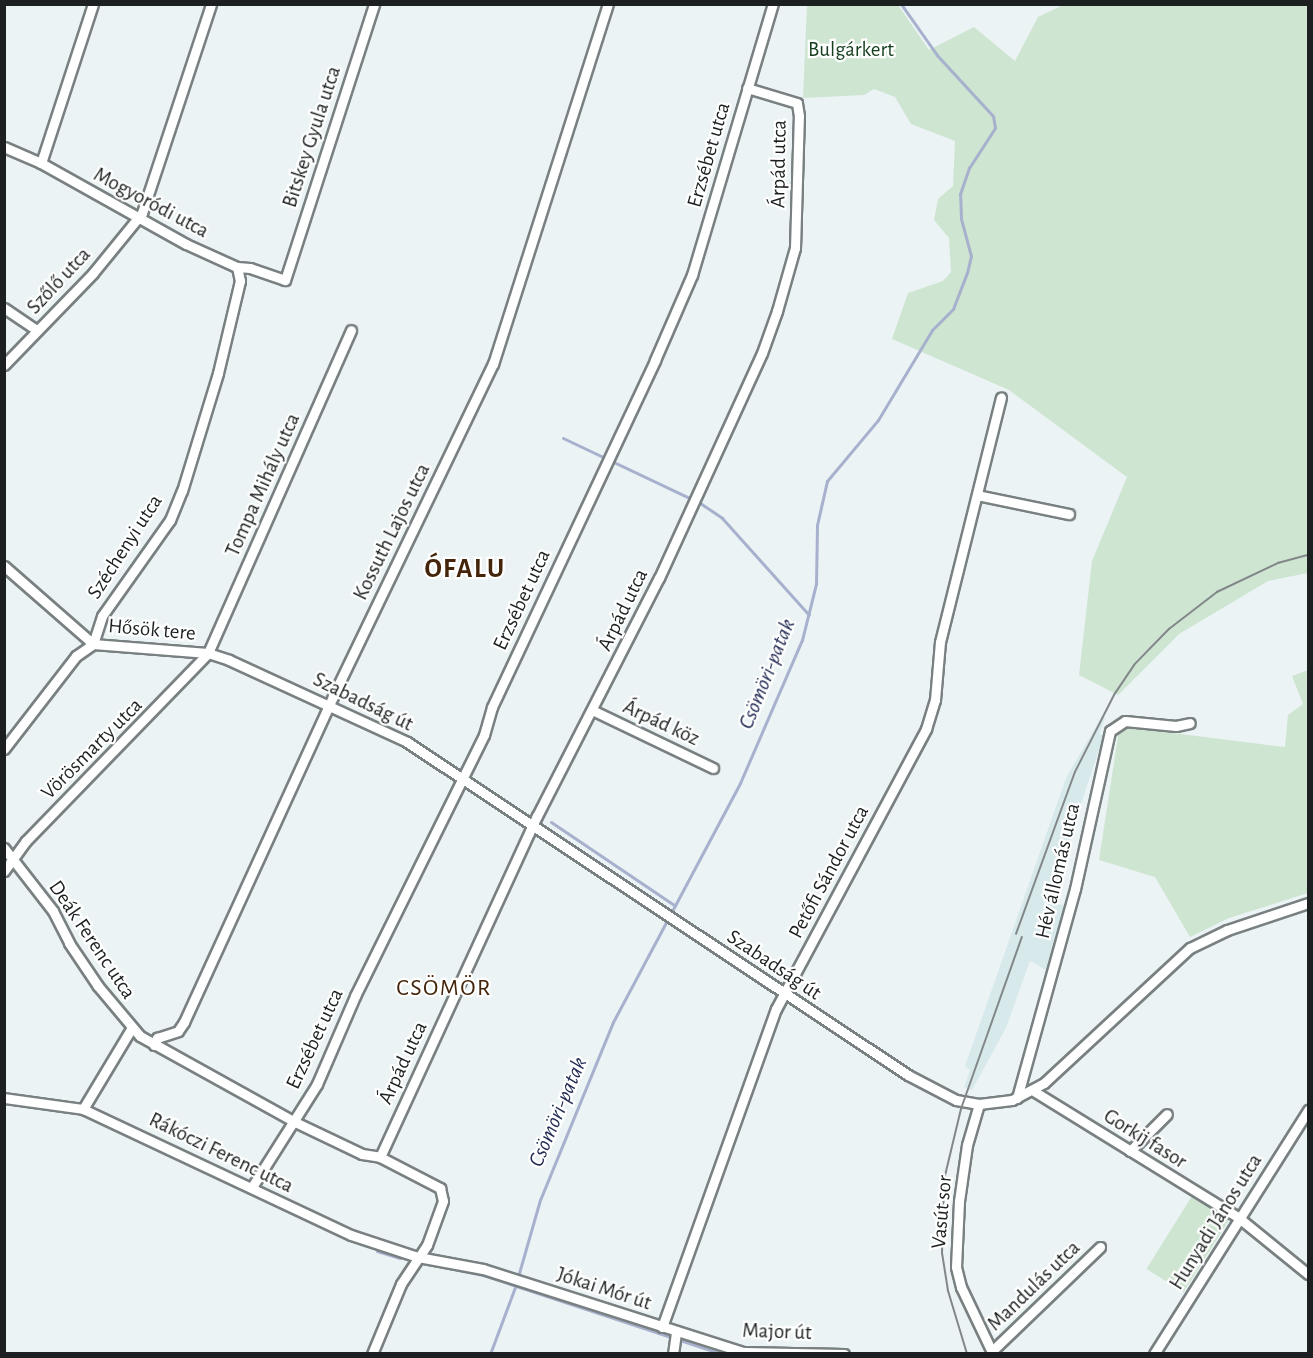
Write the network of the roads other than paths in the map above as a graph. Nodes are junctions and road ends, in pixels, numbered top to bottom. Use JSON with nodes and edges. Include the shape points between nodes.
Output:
{"nodes":[{"id":1,"x":93,"y":4,"type":"edge"},
{"id":2,"x":211,"y":4,"type":"edge"},
{"id":3,"x":374,"y":4,"type":"edge"},
{"id":4,"x":609,"y":4,"type":"edge"},
{"id":5,"x":773,"y":4,"type":"edge"},
{"id":6,"x":747,"y":88,"type":"junction"},
{"id":7,"x":4,"y":147,"type":"edge"},
{"id":8,"x":41,"y":163,"type":"junction"},
{"id":9,"x":136,"y":219,"type":"junction"},
{"id":10,"x":237,"y":267,"type":"junction"},
{"id":11,"x":285,"y":280,"type":"joint"},
{"id":12,"x":4,"y":308,"type":"edge"},
{"id":13,"x":37,"y":330,"type":"junction"},
{"id":14,"x":351,"y":330,"type":"dead end"},
{"id":15,"x":4,"y":365,"type":"edge"},
{"id":16,"x":1001,"y":398,"type":"dead end"},
{"id":17,"x":977,"y":495,"type":"junction"},
{"id":18,"x":1069,"y":514,"type":"dead end"},
{"id":19,"x":4,"y":566,"type":"edge"},
{"id":20,"x":93,"y":644,"type":"junction"},
{"id":21,"x":208,"y":654,"type":"junction"},
{"id":22,"x":330,"y":705,"type":"junction"},
{"id":23,"x":594,"y":711,"type":"junction"},
{"id":24,"x":1190,"y":723,"type":"dead end"},
{"id":25,"x":4,"y":749,"type":"edge"},
{"id":26,"x":713,"y":768,"type":"dead end"},
{"id":27,"x":464,"y":777,"type":"junction"},
{"id":28,"x":534,"y":824,"type":"junction"},
{"id":29,"x":4,"y":848,"type":"edge"},
{"id":30,"x":14,"y":857,"type":"junction"},
{"id":31,"x":4,"y":872,"type":"edge"},
{"id":32,"x":1307,"y":907,"type":"edge"},
{"id":33,"x":784,"y":993,"type":"junction"},
{"id":34,"x":131,"y":1029,"type":"junction"},
{"id":35,"x":154,"y":1045,"type":"junction"},
{"id":36,"x":1032,"y":1090,"type":"junction"},
{"id":37,"x":4,"y":1098,"type":"edge"},
{"id":38,"x":1017,"y":1098,"type":"junction"},
{"id":39,"x":979,"y":1104,"type":"junction"},
{"id":40,"x":82,"y":1109,"type":"junction"},
{"id":41,"x":1308,"y":1110,"type":"edge"},
{"id":42,"x":1167,"y":1114,"type":"dead end"},
{"id":43,"x":295,"y":1122,"type":"junction"},
{"id":44,"x":1130,"y":1151,"type":"junction"},
{"id":45,"x":380,"y":1157,"type":"junction"},
{"id":46,"x":252,"y":1188,"type":"junction"},
{"id":47,"x":1239,"y":1218,"type":"junction"},
{"id":48,"x":1100,"y":1247,"type":"dead end"},
{"id":49,"x":418,"y":1257,"type":"junction"},
{"id":50,"x":1308,"y":1274,"type":"edge"},
{"id":51,"x":662,"y":1328,"type":"junction"},
{"id":52,"x":675,"y":1337,"type":"junction"},
{"id":53,"x":993,"y":1352,"type":"edge"},
{"id":54,"x":372,"y":1353,"type":"edge"},
{"id":55,"x":673,"y":1353,"type":"edge"},
{"id":56,"x":844,"y":1353,"type":"edge"},
{"id":57,"x":1154,"y":1353,"type":"edge"}],
"edges":[{"from":1,"to":8,"type":"street"},
{"from":2,"to":9,"type":"street","name":"Szőlő utca","via":[[161,163],[142,213]]},
{"from":3,"to":11,"type":"street","name":"Bitskey Gyula utca"},
{"from":4,"to":22,"type":"street","name":"Kossuth Lajos utca","via":[[493,364]]},
{"from":5,"to":6,"type":"street","name":"Erzsébet utca"},
{"from":6,"to":23,"type":"street","name":"Árpád utca","via":[[797,103],[795,248],[762,353]]},
{"from":6,"to":27,"type":"street","name":"Erzsébet utca","via":[[692,275],[492,707]]},
{"from":7,"to":8,"type":"street","name":"Mogyoródi utca"},
{"from":8,"to":9,"type":"street","name":"Mogyoródi utca"},
{"from":9,"to":10,"type":"street","name":"Mogyoródi utca"},
{"from":9,"to":13,"type":"street","name":"Szőlő utca","via":[[93,273]]},
{"from":10,"to":11,"type":"street","name":"Mogyoródi utca"},
{"from":10,"to":20,"type":"street","name":"Széchenyi utca","via":[[240,281],[218,373],[182,491],[170,520],[102,616]]},
{"from":12,"to":13,"type":"street"},
{"from":13,"to":15,"type":"street","name":"Szőlő utca"},
{"from":14,"to":21,"type":"street","name":"Tompa Mihály utca"},
{"from":16,"to":17,"type":"street","name":"Petőfi Sándor utca"},
{"from":17,"to":18,"type":"street"},
{"from":17,"to":33,"type":"street","name":"Petőfi Sándor utca","via":[[940,642],[935,700],[926,729]]},
{"from":19,"to":20,"type":"street"},
{"from":20,"to":21,"type":"street","name":"Hősök tere"},
{"from":20,"to":25,"type":"street","via":[[76,656]]},
{"from":21,"to":22,"type":"street","name":"Szabadság út"},
{"from":21,"to":30,"type":"street","name":"Vörösmarty utca"},
{"from":22,"to":27,"type":"street","name":"Szabadság út","via":[[407,742]]},
{"from":22,"to":35,"type":"street","name":"Kossuth Lajos utca","via":[[184,1022],[178,1031],[158,1038]]},
{"from":23,"to":26,"type":"street","name":"Árpád köz"},
{"from":23,"to":28,"type":"street","name":"Árpád utca"},
{"from":24,"to":38,"type":"street","name":"Hév állomás utca","via":[[1176,726],[1125,721],[1110,731],[1075,889]]},
{"from":27,"to":28,"type":"street","name":"Szabadság út"},
{"from":27,"to":43,"type":"street","name":"Erzsébet utca","via":[[355,996],[317,1084]]},
{"from":28,"to":33,"type":"street","name":"Szabadság út"},
{"from":28,"to":45,"type":"street","name":"Árpád utca"},
{"from":29,"to":30,"type":"street","name":"Deák Ferenc utca"},
{"from":30,"to":31,"type":"street","name":"Vörösmarty utca"},
{"from":30,"to":34,"type":"street","name":"Deák Ferenc utca","via":[[53,911],[69,944]]},
{"from":32,"to":36,"type":"street","name":"Szabadság út","via":[[1227,930],[1190,948]]},
{"from":33,"to":39,"type":"street","name":"Szabadság út","via":[[908,1075],[956,1100]]},
{"from":33,"to":51,"type":"street","name":"Petőfi Sándor utca"},
{"from":34,"to":35,"type":"street","name":"Deák Ferenc utca"},
{"from":34,"to":40,"type":"street"},
{"from":35,"to":43,"type":"street","name":"Deák Ferenc utca"},
{"from":36,"to":38,"type":"street","name":"Szabadság út"},
{"from":36,"to":44,"type":"street","name":"Gorkij fasor"},
{"from":37,"to":40,"type":"street","name":"Rákóczi Ferenc utca"},
{"from":38,"to":39,"type":"street","name":"Szabadság út"},
{"from":39,"to":53,"type":"street","name":"Vasút sor","via":[[960,1190],[956,1267],[961,1287]]},
{"from":40,"to":46,"type":"street","name":"Rákóczi Ferenc utca"},
{"from":41,"to":47,"type":"street","name":"Hunyadi János utca"},
{"from":42,"to":44,"type":"street"},
{"from":43,"to":45,"type":"street","name":"Deák Ferenc utca","via":[[362,1154]]},
{"from":43,"to":46,"type":"street","name":"Erzsébet utca"},
{"from":44,"to":47,"type":"street","name":"Gorkij fasor"},
{"from":45,"to":49,"type":"street","name":"Deák Ferenc utca","via":[[436,1185],[442,1192],[440,1212]]},
{"from":46,"to":49,"type":"street","name":"Rákóczi Ferenc utca","via":[[351,1235]]},
{"from":47,"to":50,"type":"street","name":"Gorkij fasor"},
{"from":47,"to":57,"type":"street","name":"Hunyadi János utca"},
{"from":48,"to":53,"type":"street","name":"Mandulás utca"},
{"from":49,"to":51,"type":"street","name":"Jókai Mór út","via":[[518,1280]]},
{"from":49,"to":54,"type":"street","via":[[401,1284]]},
{"from":51,"to":52,"type":"street","name":"Jókai Mór út"},
{"from":52,"to":55,"type":"street"},
{"from":52,"to":56,"type":"street","name":"Major út","via":[[743,1352]]}]}
